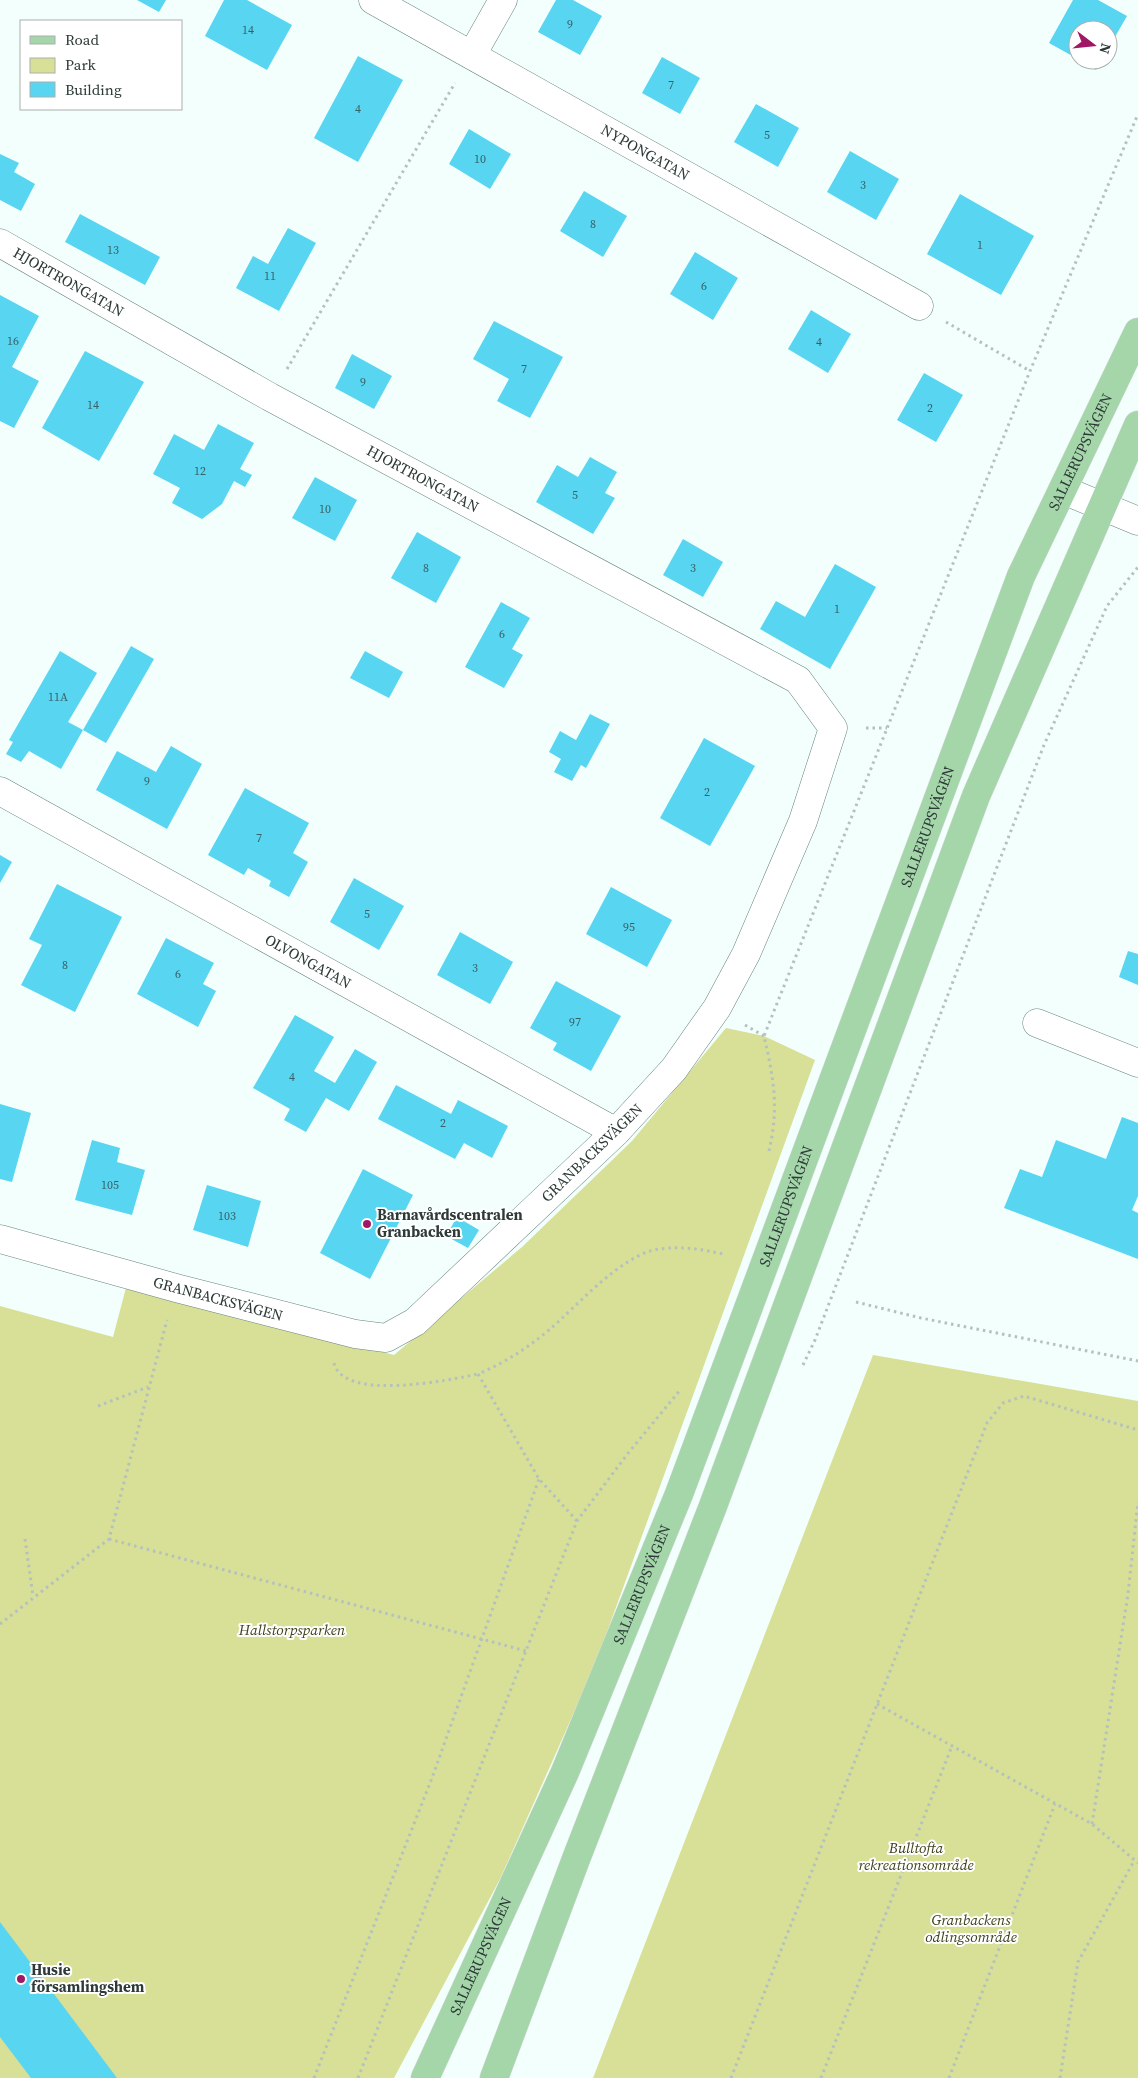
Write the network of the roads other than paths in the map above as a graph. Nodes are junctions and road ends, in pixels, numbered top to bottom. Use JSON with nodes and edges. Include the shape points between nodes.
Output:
{"nodes":[{"id":1,"x":373,"y":0,"type":"edge"},
{"id":2,"x":503,"y":0,"type":"edge"},
{"id":3,"x":472,"y":55,"type":"junction"},
{"id":4,"x":0,"y":243,"type":"edge"},
{"id":5,"x":919,"y":306,"type":"road end"},
{"id":6,"x":1138,"y":332,"type":"edge"},
{"id":7,"x":1138,"y":425,"type":"edge"},
{"id":8,"x":1063,"y":490,"type":"junction"},
{"id":9,"x":1102,"y":506,"type":"junction"},
{"id":10,"x":1138,"y":521,"type":"edge"},
{"id":11,"x":832,"y":728,"type":"joint"},
{"id":12,"x":0,"y":791,"type":"edge"},
{"id":13,"x":1037,"y":1023,"type":"dead end"},
{"id":14,"x":1138,"y":1063,"type":"edge"},
{"id":15,"x":616,"y":1132,"type":"junction"},
{"id":16,"x":0,"y":1239,"type":"edge"},
{"id":17,"x":425,"y":2078,"type":"edge"},
{"id":18,"x":494,"y":2078,"type":"edge"}],
"edges":[{"from":1,"to":3,"type":"street","name":"NYPONGATAN"},
{"from":2,"to":3,"type":"street"},
{"from":3,"to":5,"type":"street","name":"NYPONGATAN"},
{"from":4,"to":11,"type":"street","name":"HJORTRONGATAN","via":[[270,397],[798,680]]},
{"from":6,"to":8,"type":"main road","name":"SALLERUPSVÄGEN"},
{"from":7,"to":9,"type":"main road"},
{"from":8,"to":9,"type":"street"},
{"from":8,"to":17,"type":"main road","name":"SALLERUPSVÄGEN","via":[[1021,576],[679,1494],[565,1772]]},
{"from":9,"to":10,"type":"street"},
{"from":9,"to":18,"type":"main road","via":[[976,796],[713,1506]]},
{"from":11,"to":15,"type":"street","name":"GRANBACKSVÄGEN","via":[[803,821],[746,954],[717,1008],[674,1069]]},
{"from":12,"to":15,"type":"street","name":"OLVONGATAN"},
{"from":13,"to":14,"type":"street"},
{"from":15,"to":16,"type":"street","name":"GRANBACKSVÄGEN","via":[[416,1322],[386,1338],[335,1329]]}]}
